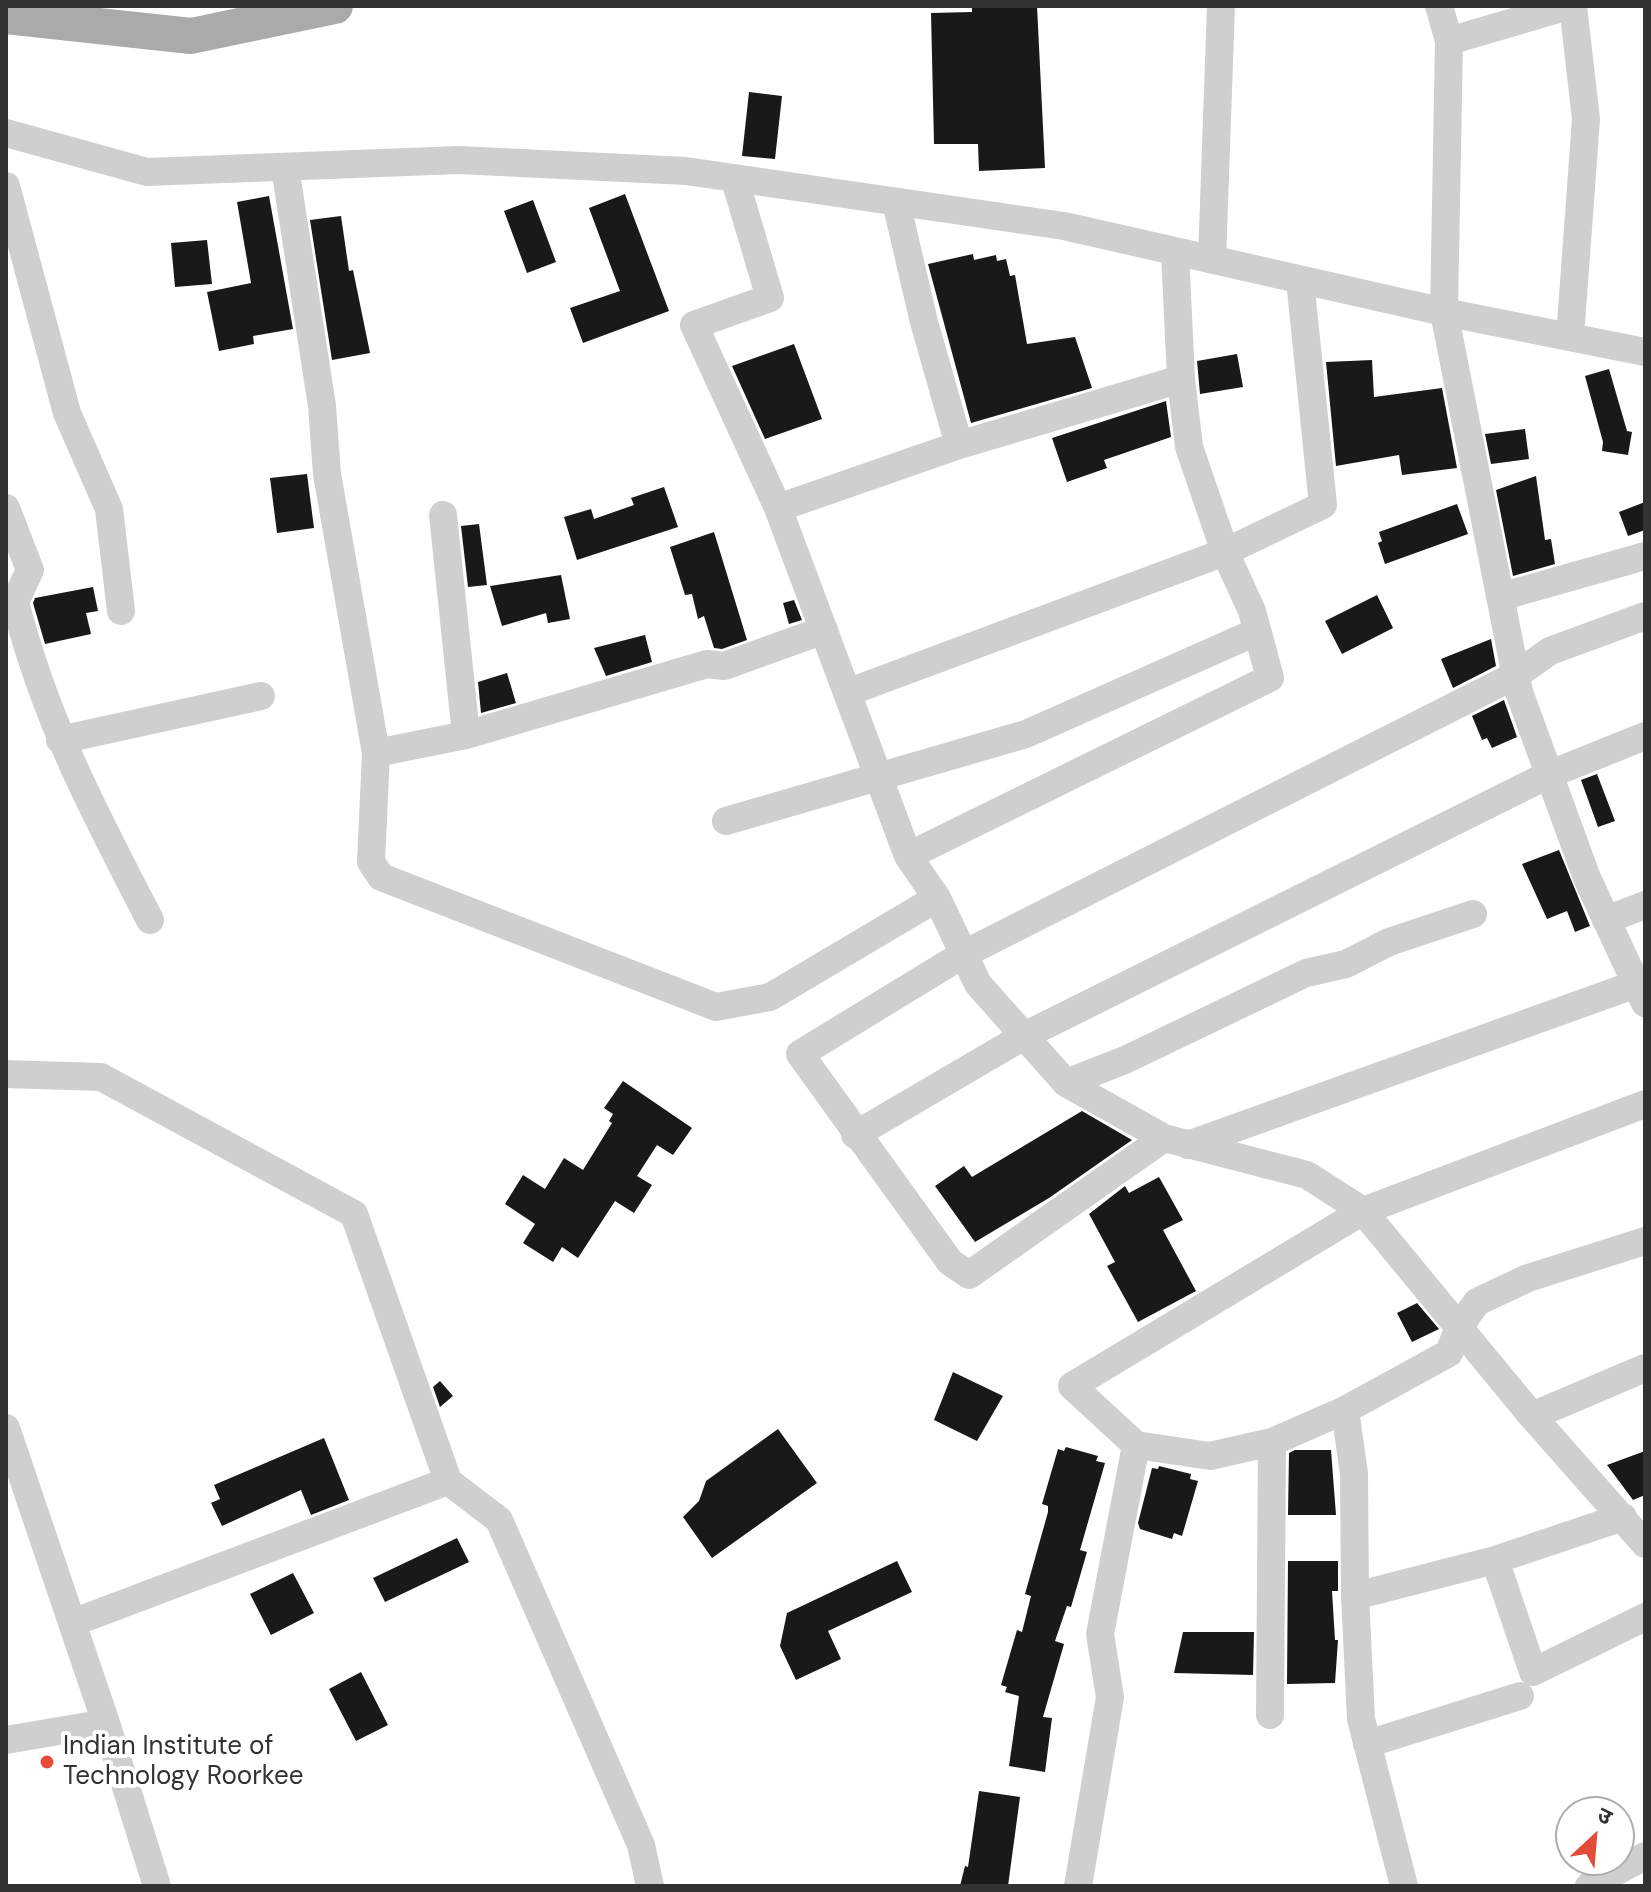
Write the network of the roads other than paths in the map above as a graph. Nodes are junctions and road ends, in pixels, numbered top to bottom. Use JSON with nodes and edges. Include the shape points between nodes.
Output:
{"nodes":[{"id":1,"x":335,"y":6,"type":"edge"},
{"id":2,"x":1221,"y":6,"type":"edge"},
{"id":3,"x":1439,"y":6,"type":"edge"},
{"id":4,"x":1571,"y":6,"type":"edge"},
{"id":5,"x":6,"y":16,"type":"edge"},
{"id":6,"x":1449,"y":41,"type":"junction"},
{"id":7,"x":6,"y":133,"type":"edge"},
{"id":8,"x":285,"y":167,"type":"junction"},
{"id":9,"x":735,"y":180,"type":"junction"},
{"id":10,"x":6,"y":186,"type":"edge"},
{"id":11,"x":896,"y":202,"type":"junction"},
{"id":12,"x":1175,"y":252,"type":"junction"},
{"id":13,"x":15,"y":258,"type":"edge"},
{"id":14,"x":1212,"y":260,"type":"junction"},
{"id":15,"x":1300,"y":280,"type":"junction"},
{"id":16,"x":1444,"y":312,"type":"junction"},
{"id":17,"x":1570,"y":337,"type":"junction"},
{"id":18,"x":1645,"y":352,"type":"edge"},
{"id":19,"x":1181,"y":379,"type":"junction"},
{"id":20,"x":959,"y":445,"type":"junction"},
{"id":21,"x":6,"y":508,"type":"edge"},
{"id":22,"x":778,"y":508,"type":"junction"},
{"id":23,"x":443,"y":515,"type":"dead end"},
{"id":24,"x":1225,"y":552,"type":"junction"},
{"id":25,"x":1645,"y":556,"type":"edge"},
{"id":26,"x":1500,"y":597,"type":"junction"},
{"id":27,"x":10,"y":603,"type":"edge"},
{"id":28,"x":121,"y":611,"type":"dead end"},
{"id":29,"x":1645,"y":616,"type":"edge"},
{"id":30,"x":824,"y":630,"type":"junction"},
{"id":31,"x":1256,"y":632,"type":"junction"},
{"id":32,"x":1516,"y":675,"type":"junction"},
{"id":33,"x":849,"y":692,"type":"junction"},
{"id":34,"x":261,"y":696,"type":"dead end"},
{"id":35,"x":466,"y":735,"type":"junction"},
{"id":36,"x":1645,"y":736,"type":"edge"},
{"id":37,"x":60,"y":740,"type":"junction"},
{"id":38,"x":376,"y":753,"type":"junction"},
{"id":39,"x":1548,"y":775,"type":"junction"},
{"id":40,"x":880,"y":778,"type":"junction"},
{"id":41,"x":726,"y":821,"type":"dead end"},
{"id":42,"x":908,"y":856,"type":"junction"},
{"id":43,"x":937,"y":898,"type":"junction"},
{"id":44,"x":1645,"y":905,"type":"edge"},
{"id":45,"x":1473,"y":914,"type":"dead end"},
{"id":46,"x":150,"y":920,"type":"dead end"},
{"id":47,"x":1606,"y":920,"type":"junction"},
{"id":48,"x":962,"y":955,"type":"junction"},
{"id":49,"x":1641,"y":993,"type":"edge"},
{"id":50,"x":1024,"y":1036,"type":"junction"},
{"id":51,"x":6,"y":1074,"type":"edge"},
{"id":52,"x":1066,"y":1083,"type":"junction"},
{"id":53,"x":1645,"y":1104,"type":"edge"},
{"id":54,"x":855,"y":1135,"type":"junction"},
{"id":55,"x":1176,"y":1141,"type":"junction"},
{"id":56,"x":1363,"y":1211,"type":"junction"},
{"id":57,"x":1645,"y":1241,"type":"edge"},
{"id":58,"x":1459,"y":1327,"type":"junction"},
{"id":59,"x":1645,"y":1368,"type":"edge"},
{"id":60,"x":1345,"y":1410,"type":"junction"},
{"id":61,"x":1532,"y":1416,"type":"junction"},
{"id":62,"x":6,"y":1428,"type":"edge"},
{"id":63,"x":1272,"y":1442,"type":"junction"},
{"id":64,"x":1136,"y":1445,"type":"junction"},
{"id":65,"x":448,"y":1481,"type":"junction"},
{"id":66,"x":1623,"y":1517,"type":"junction"},
{"id":67,"x":1645,"y":1544,"type":"edge"},
{"id":68,"x":1495,"y":1560,"type":"junction"},
{"id":69,"x":1355,"y":1596,"type":"junction"},
{"id":70,"x":1645,"y":1617,"type":"edge"},
{"id":71,"x":72,"y":1623,"type":"junction"},
{"id":72,"x":1520,"y":1696,"type":"dead end"},
{"id":73,"x":1270,"y":1715,"type":"dead end"},
{"id":74,"x":106,"y":1723,"type":"junction"},
{"id":75,"x":6,"y":1740,"type":"edge"},
{"id":76,"x":1367,"y":1744,"type":"junction"},
{"id":77,"x":1645,"y":1856,"type":"edge"},
{"id":78,"x":157,"y":1886,"type":"edge"},
{"id":79,"x":650,"y":1886,"type":"edge"},
{"id":80,"x":1078,"y":1886,"type":"edge"},
{"id":81,"x":1404,"y":1886,"type":"edge"},
{"id":82,"x":1589,"y":1886,"type":"edge"}],
"edges":[{"from":1,"to":5,"type":"main road","via":[[191,36]]},
{"from":2,"to":14,"type":"street"},
{"from":3,"to":6,"type":"street"},
{"from":4,"to":6,"type":"street"},
{"from":4,"to":17,"type":"street","via":[[1586,119]]},
{"from":6,"to":16,"type":"street"},
{"from":7,"to":8,"type":"street","via":[[147,172]]},
{"from":8,"to":9,"type":"street","via":[[459,160],[686,171]]},
{"from":8,"to":38,"type":"street","via":[[322,406],[327,474]]},
{"from":9,"to":11,"type":"street"},
{"from":9,"to":22,"type":"street","via":[[770,298],[694,325]]},
{"from":10,"to":13,"type":"street"},
{"from":11,"to":12,"type":"street","via":[[1064,226]]},
{"from":11,"to":20,"type":"street"},
{"from":12,"to":14,"type":"street"},
{"from":12,"to":19,"type":"street"},
{"from":13,"to":28,"type":"street","via":[[67,413],[109,509]]},
{"from":14,"to":15,"type":"street"},
{"from":15,"to":16,"type":"street"},
{"from":15,"to":24,"type":"street","via":[[1323,505]]},
{"from":16,"to":17,"type":"street"},
{"from":16,"to":26,"type":"street"},
{"from":17,"to":18,"type":"street"},
{"from":19,"to":20,"type":"street"},
{"from":19,"to":24,"type":"street","via":[[1189,447]]},
{"from":20,"to":22,"type":"street"},
{"from":21,"to":27,"type":"street","via":[[30,570]]},
{"from":22,"to":30,"type":"street"},
{"from":23,"to":35,"type":"street"},
{"from":24,"to":31,"type":"street"},
{"from":24,"to":33,"type":"street"},
{"from":25,"to":26,"type":"street"},
{"from":26,"to":32,"type":"street"},
{"from":27,"to":37,"type":"street"},
{"from":29,"to":32,"type":"street","via":[[1550,651]]},
{"from":30,"to":33,"type":"street"},
{"from":30,"to":35,"type":"street","via":[[724,666],[693,667]]},
{"from":31,"to":40,"type":"street","via":[[1026,734]]},
{"from":31,"to":42,"type":"street","via":[[1270,678]]},
{"from":32,"to":39,"type":"street"},
{"from":32,"to":48,"type":"street"},
{"from":33,"to":40,"type":"street"},
{"from":34,"to":37,"type":"street"},
{"from":35,"to":38,"type":"street"},
{"from":36,"to":39,"type":"street"},
{"from":37,"to":46,"type":"street"},
{"from":38,"to":43,"type":"street","via":[[371,862],[381,877],[716,1007],[770,997]]},
{"from":39,"to":47,"type":"street"},
{"from":39,"to":50,"type":"street"},
{"from":40,"to":41,"type":"street"},
{"from":40,"to":42,"type":"street"},
{"from":42,"to":43,"type":"street"},
{"from":43,"to":48,"type":"street"},
{"from":44,"to":47,"type":"street"},
{"from":45,"to":52,"type":"street","via":[[1389,942],[1346,964],[1306,973]]},
{"from":47,"to":49,"type":"street"},
{"from":48,"to":50,"type":"street","via":[[978,984]]},
{"from":48,"to":54,"type":"street","via":[[800,1054]]},
{"from":49,"to":55,"type":"street"},
{"from":50,"to":52,"type":"street"},
{"from":50,"to":54,"type":"street"},
{"from":51,"to":65,"type":"street","via":[[101,1077],[354,1214]]},
{"from":52,"to":55,"type":"street"},
{"from":53,"to":56,"type":"street"},
{"from":54,"to":55,"type":"street","via":[[950,1262],[969,1275]]},
{"from":55,"to":56,"type":"street","via":[[1307,1175]]},
{"from":56,"to":58,"type":"street"},
{"from":56,"to":64,"type":"street","via":[[1072,1386]]},
{"from":57,"to":58,"type":"street","via":[[1515,1284],[1477,1302]]},
{"from":58,"to":60,"type":"street","via":[[1449,1353]]},
{"from":58,"to":61,"type":"street"},
{"from":59,"to":61,"type":"street"},
{"from":60,"to":63,"type":"street"},
{"from":60,"to":69,"type":"street","via":[[1354,1474]]},
{"from":61,"to":66,"type":"street"},
{"from":62,"to":71,"type":"street"},
{"from":63,"to":64,"type":"street","via":[[1210,1456]]},
{"from":63,"to":73,"type":"street"},
{"from":64,"to":80,"type":"street","via":[[1100,1634],[1110,1697]]},
{"from":65,"to":71,"type":"street"},
{"from":65,"to":79,"type":"street","via":[[499,1520],[641,1845]]},
{"from":66,"to":67,"type":"street"},
{"from":66,"to":68,"type":"street"},
{"from":68,"to":69,"type":"street"},
{"from":68,"to":70,"type":"street","via":[[1533,1672]]},
{"from":69,"to":76,"type":"street"},
{"from":71,"to":74,"type":"street"},
{"from":72,"to":76,"type":"street"},
{"from":74,"to":75,"type":"street"},
{"from":74,"to":78,"type":"street"},
{"from":76,"to":81,"type":"street"},
{"from":77,"to":82,"type":"street"}]}
